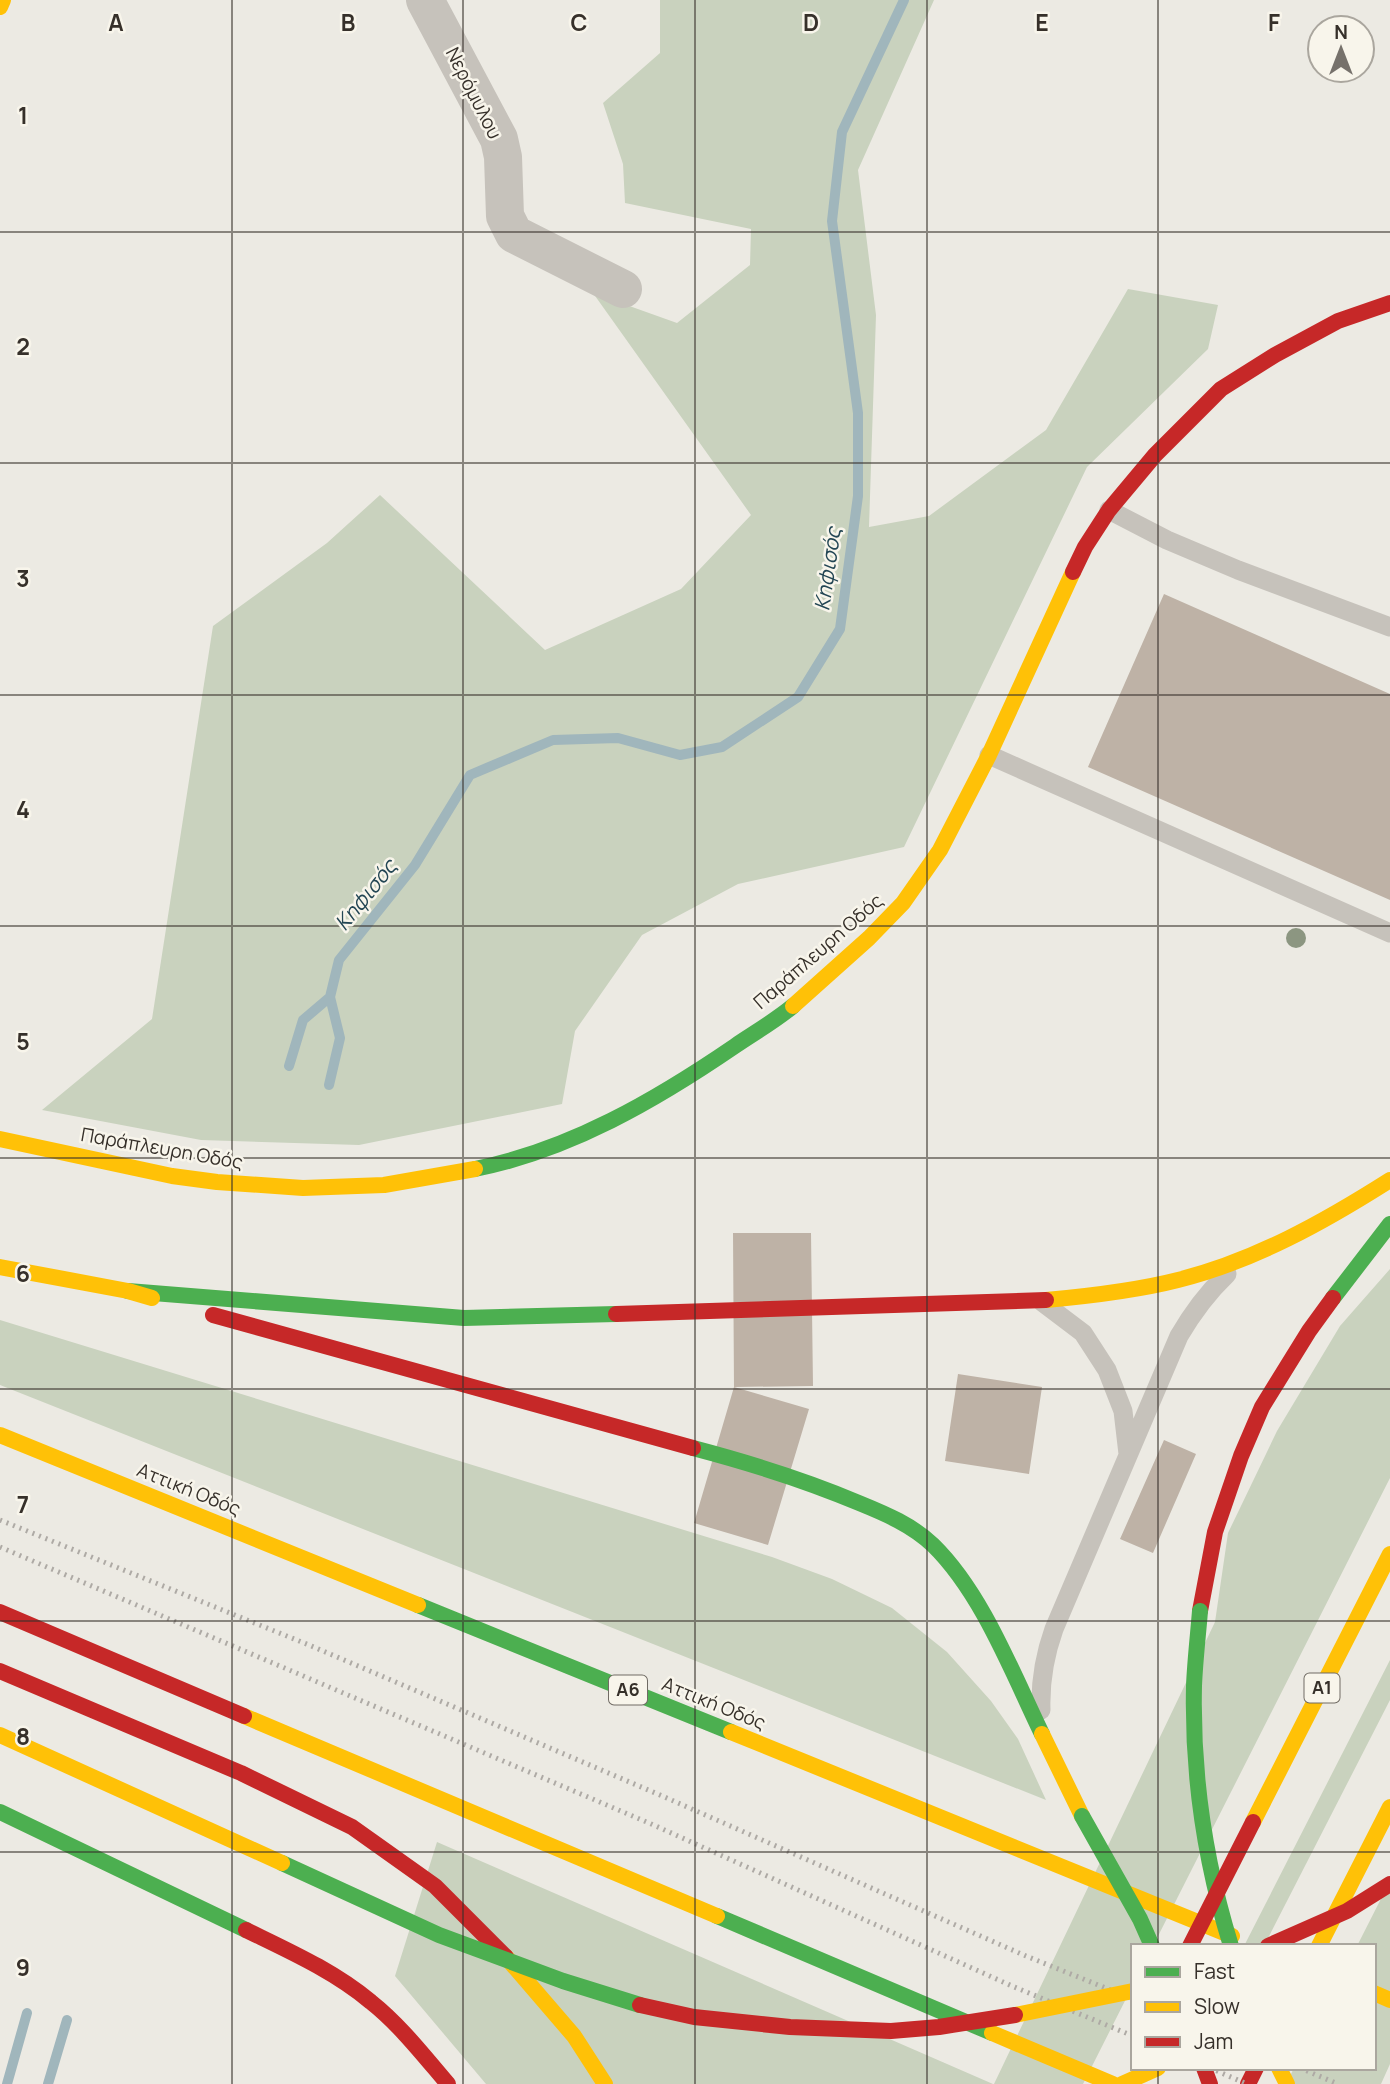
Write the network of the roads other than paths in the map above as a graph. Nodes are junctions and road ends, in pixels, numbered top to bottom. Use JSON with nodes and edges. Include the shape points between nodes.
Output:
{"nodes":[{"id":1,"x":3,"y":0,"type":"edge"},
{"id":2,"x":425,"y":0,"type":"edge"},
{"id":3,"x":0,"y":7,"type":"edge"},
{"id":4,"x":623,"y":289,"type":"dead end"},
{"id":5,"x":1390,"y":303,"type":"edge"},
{"id":6,"x":1109,"y":510,"type":"junction"},
{"id":7,"x":1390,"y":627,"type":"edge"},
{"id":8,"x":989,"y":755,"type":"junction"},
{"id":9,"x":1390,"y":933,"type":"edge"},
{"id":10,"x":0,"y":1139,"type":"edge"},
{"id":11,"x":1390,"y":1180,"type":"edge"},
{"id":12,"x":1390,"y":1224,"type":"edge"},
{"id":13,"x":1247,"y":1256,"type":"junction"},
{"id":14,"x":0,"y":1267,"type":"edge"},
{"id":15,"x":128,"y":1292,"type":"junction"},
{"id":16,"x":1041,"y":1301,"type":"junction"},
{"id":17,"x":0,"y":1435,"type":"edge"},
{"id":18,"x":1128,"y":1455,"type":"junction"},
{"id":19,"x":1390,"y":1554,"type":"edge"},
{"id":20,"x":0,"y":1612,"type":"edge"},
{"id":21,"x":0,"y":1671,"type":"edge"},
{"id":22,"x":0,"y":1735,"type":"edge"},
{"id":23,"x":1049,"y":1745,"type":"junction"},
{"id":24,"x":1390,"y":1807,"type":"edge"},
{"id":25,"x":0,"y":1812,"type":"edge"},
{"id":26,"x":1390,"y":1884,"type":"edge"},
{"id":27,"x":1237,"y":1943,"type":"edge"},
{"id":28,"x":1151,"y":1944,"type":"edge"},
{"id":29,"x":1191,"y":1944,"type":"edge"},
{"id":30,"x":1273,"y":1944,"type":"edge"},
{"id":31,"x":1320,"y":1944,"type":"edge"},
{"id":32,"x":1131,"y":1991,"type":"edge"},
{"id":33,"x":1128,"y":2066,"type":"dead end"},
{"id":34,"x":1153,"y":2070,"type":"edge"},
{"id":35,"x":448,"y":2084,"type":"edge"},
{"id":36,"x":605,"y":2084,"type":"edge"},
{"id":37,"x":1113,"y":2084,"type":"edge"},
{"id":38,"x":1121,"y":2084,"type":"edge"}],
"edges":[{"from":1,"to":3,"type":"main road"},
{"from":2,"to":4,"type":"street","name":"Νερόμυλου","via":[[499,139],[505,216],[514,233]]},
{"from":5,"to":6,"type":"main road","name":"Παράπλευρη Οδός","via":[[1338,321],[1221,389],[1155,454]]},
{"from":6,"to":7,"type":"lane","via":[[1238,570]]},
{"from":6,"to":8,"type":"main road","name":"Παράπλευρη Οδός","via":[[1060,597]]},
{"from":8,"to":9,"type":"lane"},
{"from":8,"to":10,"type":"main road","name":"Παράπλευρη Οδός","via":[[940,850],[903,903],[789,1009],[639,1107],[542,1150],[438,1177],[384,1185],[303,1188],[172,1176]]},
{"from":11,"to":13,"type":"main road"},
{"from":12,"to":27,"type":"main road","bridge":true,"via":[[1309,1331],[1262,1407],[1215,1532],[1200,1611],[1195,1761],[1203,1837],[1222,1919]]},
{"from":13,"to":16,"type":"main road","via":[[1180,1279],[1111,1294]]},
{"from":13,"to":18,"type":"lane","via":[[1208,1292],[1179,1336]]},
{"from":14,"to":15,"type":"main road"},
{"from":15,"to":16,"type":"main road","via":[[464,1318]]},
{"from":15,"to":23,"type":"main road","via":[[752,1464],[812,1483],[908,1525],[931,1543],[962,1581]]},
{"from":16,"to":18,"type":"lane","via":[[1083,1333],[1107,1370],[1122,1411]]},
{"from":17,"to":27,"type":"main road","name":"Αττική Οδός","number":"Α6"},
{"from":18,"to":23,"type":"lane","via":[[1044,1659],[1041,1713]]},
{"from":19,"to":29,"type":"main road","number":"Α1","bridge":true},
{"from":20,"to":37,"type":"main road"},
{"from":21,"to":36,"type":"main road","via":[[241,1773],[352,1827],[435,1886],[499,1949],[574,2036]]},
{"from":22,"to":32,"type":"main road","bridge":true,"via":[[439,1935],[648,2007],[790,2027],[891,2031],[1050,2009]]},
{"from":23,"to":28,"type":"main road","bridge":true},
{"from":24,"to":31,"type":"main road"},
{"from":25,"to":35,"type":"main road","via":[[331,1973],[372,2002]]},
{"from":26,"to":30,"type":"main road","bridge":true,"via":[[1347,1911]]},
{"from":33,"to":38,"type":"main road"},
{"from":34,"to":38,"type":"main road"}]}
